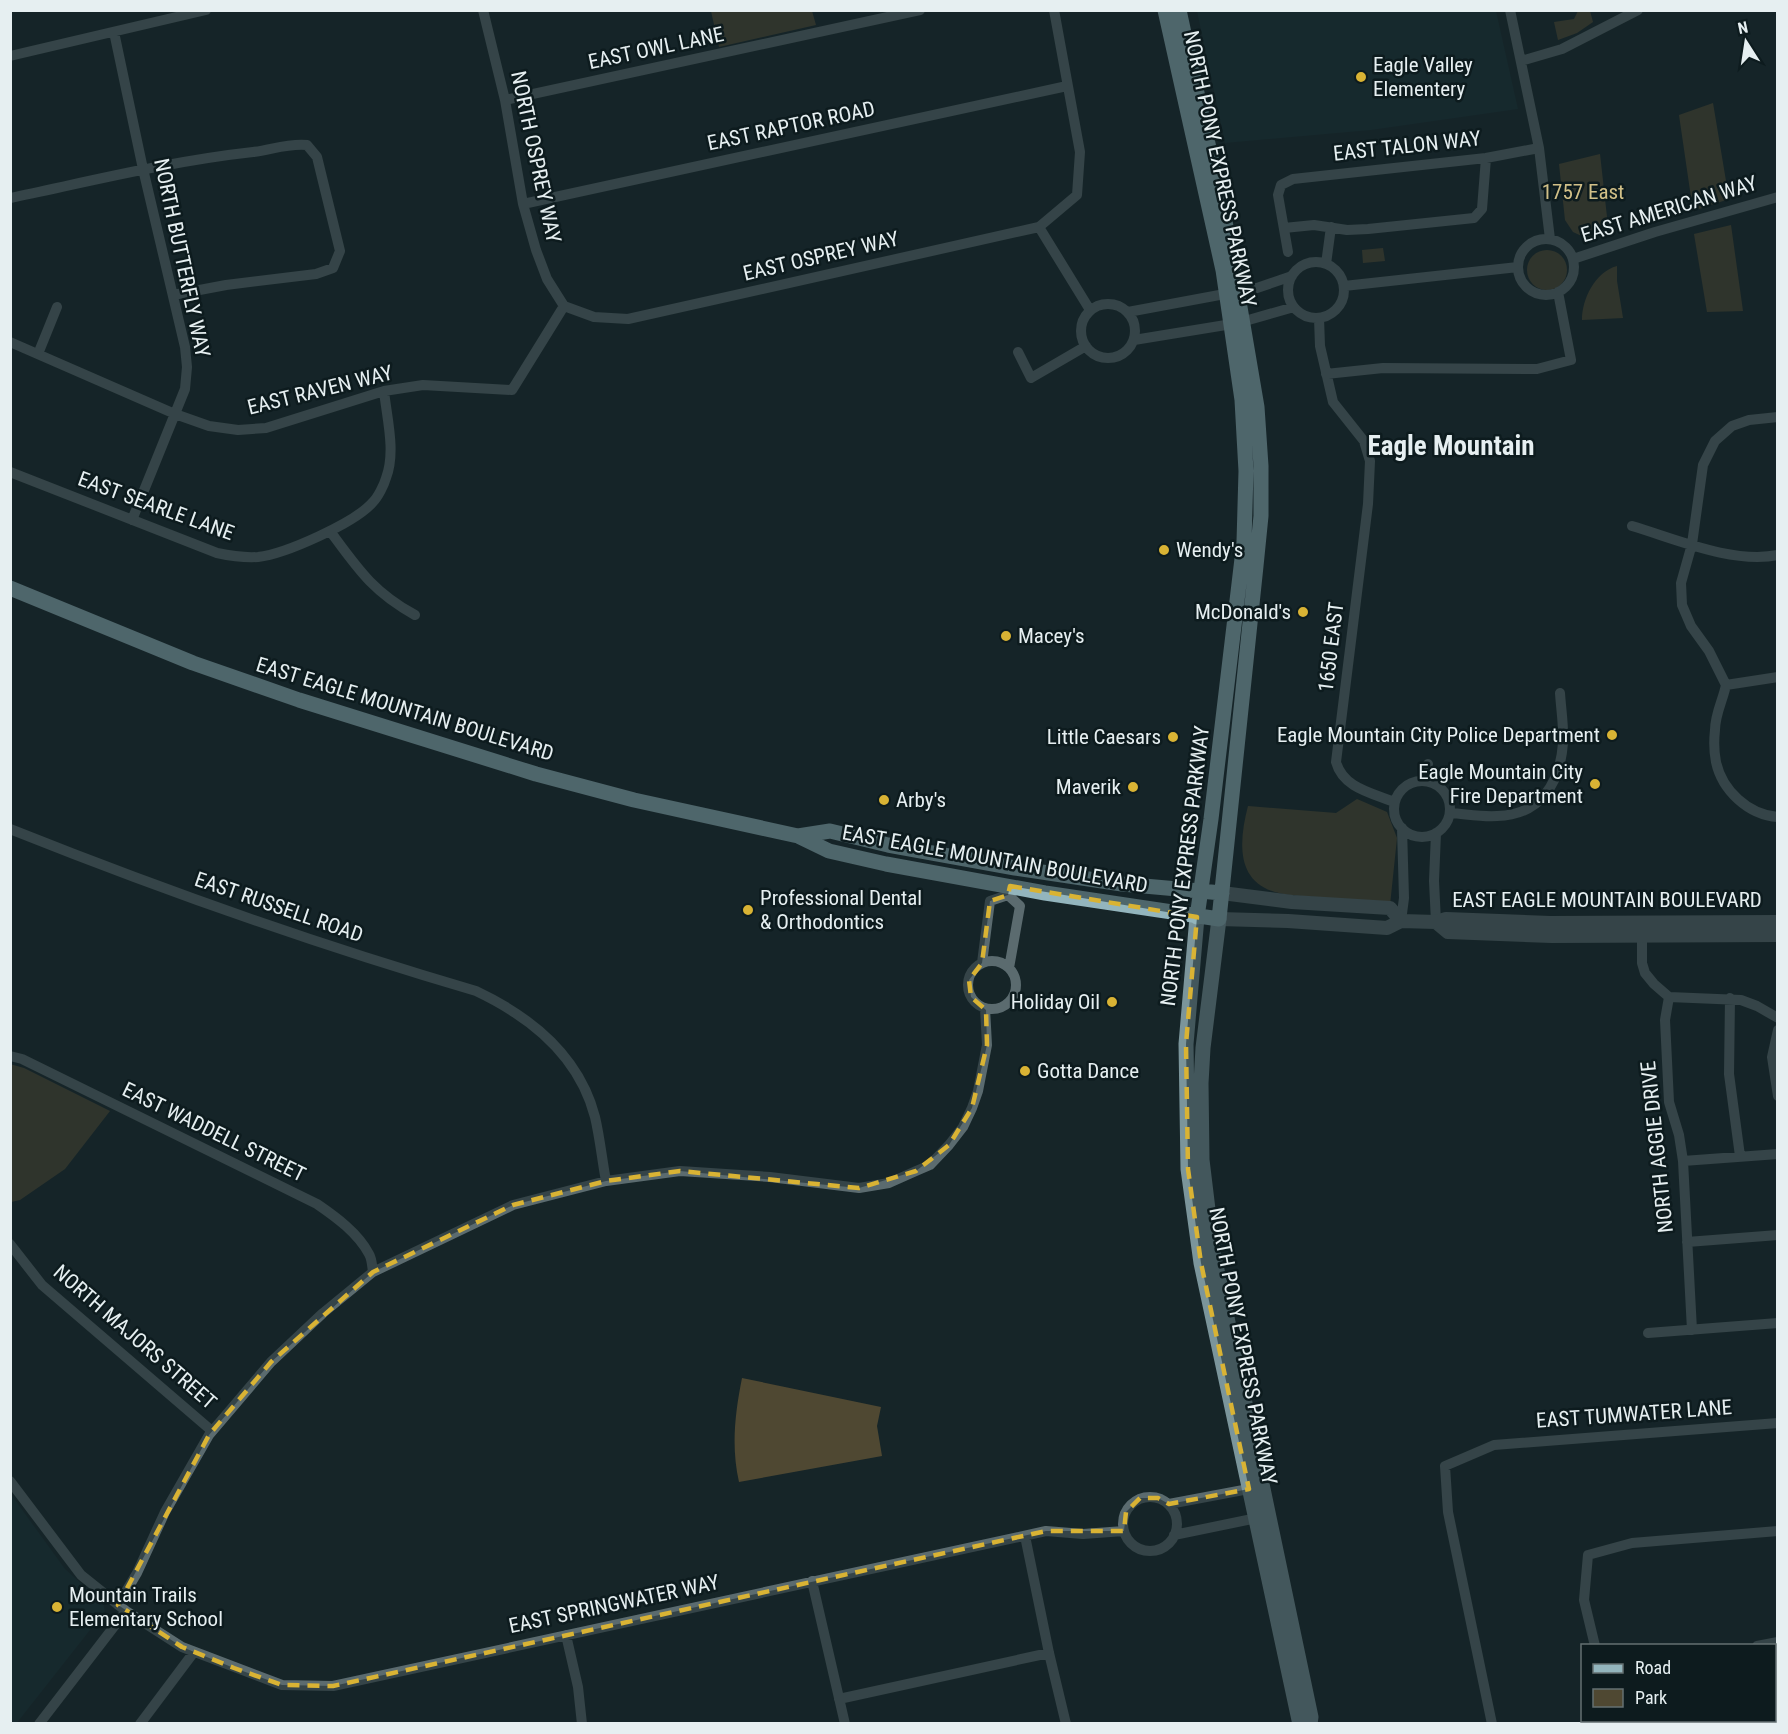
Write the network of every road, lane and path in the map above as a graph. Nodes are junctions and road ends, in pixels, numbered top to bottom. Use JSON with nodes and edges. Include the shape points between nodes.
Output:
{"nodes":[{"id":1,"x":206,"y":10,"type":"edge"},
{"id":2,"x":483,"y":10,"type":"edge"},
{"id":3,"x":920,"y":10,"type":"edge"},
{"id":4,"x":1054,"y":10,"type":"edge"},
{"id":5,"x":1165,"y":10,"type":"edge"},
{"id":6,"x":1179,"y":10,"type":"edge"},
{"id":7,"x":1510,"y":10,"type":"edge"},
{"id":8,"x":1638,"y":10,"type":"edge"},
{"id":9,"x":114,"y":32,"type":"junction"},
{"id":10,"x":10,"y":56,"type":"edge"},
{"id":11,"x":1521,"y":61,"type":"junction"},
{"id":12,"x":1067,"y":86,"type":"junction"},
{"id":13,"x":505,"y":100,"type":"junction"},
{"id":14,"x":1539,"y":148,"type":"junction"},
{"id":15,"x":1486,"y":158,"type":"junction"},
{"id":16,"x":142,"y":169,"type":"junction"},
{"id":17,"x":1778,"y":197,"type":"edge"},
{"id":18,"x":10,"y":198,"type":"edge"},
{"id":19,"x":524,"y":204,"type":"junction"},
{"id":20,"x":1039,"y":227,"type":"junction"},
{"id":21,"x":1284,"y":228,"type":"junction"},
{"id":22,"x":1331,"y":228,"type":"junction"},
{"id":23,"x":1550,"y":240,"type":"junction"},
{"id":24,"x":1288,"y":252,"type":"dead end"},
{"id":25,"x":1573,"y":259,"type":"junction"},
{"id":26,"x":1326,"y":264,"type":"junction"},
{"id":27,"x":1518,"y":267,"type":"junction"},
{"id":28,"x":1292,"y":276,"type":"junction"},
{"id":29,"x":1344,"y":286,"type":"junction"},
{"id":30,"x":1558,"y":292,"type":"junction"},
{"id":31,"x":1233,"y":293,"type":"junction"},
{"id":32,"x":173,"y":295,"type":"junction"},
{"id":33,"x":564,"y":306,"type":"junction"},
{"id":34,"x":57,"y":307,"type":"dead end"},
{"id":35,"x":1294,"y":308,"type":"junction"},
{"id":36,"x":1090,"y":310,"type":"junction"},
{"id":37,"x":1128,"y":312,"type":"junction"},
{"id":38,"x":1319,"y":318,"type":"junction"},
{"id":39,"x":1237,"y":322,"type":"junction"},
{"id":40,"x":1134,"y":340,"type":"junction"},
{"id":41,"x":10,"y":342,"type":"edge"},
{"id":42,"x":1086,"y":346,"type":"junction"},
{"id":43,"x":1018,"y":352,"type":"dead end"},
{"id":44,"x":38,"y":354,"type":"junction"},
{"id":45,"x":1326,"y":374,"type":"junction"},
{"id":46,"x":384,"y":392,"type":"junction"},
{"id":47,"x":175,"y":414,"type":"junction"},
{"id":48,"x":1778,"y":417,"type":"edge"},
{"id":49,"x":10,"y":472,"type":"edge"},
{"id":50,"x":132,"y":520,"type":"junction"},
{"id":51,"x":1632,"y":526,"type":"dead end"},
{"id":52,"x":330,"y":531,"type":"junction"},
{"id":53,"x":1692,"y":544,"type":"junction"},
{"id":54,"x":1778,"y":555,"type":"edge"},
{"id":55,"x":10,"y":588,"type":"edge"},
{"id":56,"x":415,"y":615,"type":"dead end"},
{"id":57,"x":1778,"y":677,"type":"edge"},
{"id":58,"x":1726,"y":685,"type":"junction"},
{"id":59,"x":1560,"y":693,"type":"dead end"},
{"id":60,"x":1428,"y":764,"type":"dead end"},
{"id":61,"x":1424,"y":780,"type":"junction"},
{"id":62,"x":1394,"y":802,"type":"junction"},
{"id":63,"x":1451,"y":813,"type":"junction"},
{"id":64,"x":1778,"y":817,"type":"edge"},
{"id":65,"x":1402,"y":828,"type":"junction"},
{"id":66,"x":10,"y":829,"type":"edge"},
{"id":67,"x":1436,"y":833,"type":"junction"},
{"id":68,"x":798,"y":836,"type":"junction"},
{"id":69,"x":1015,"y":868,"type":"junction"},
{"id":70,"x":1199,"y":890,"type":"junction"},
{"id":71,"x":1009,"y":891,"type":"junction"},
{"id":72,"x":1222,"y":893,"type":"junction"},
{"id":73,"x":1197,"y":917,"type":"junction"},
{"id":74,"x":1219,"y":919,"type":"junction"},
{"id":75,"x":1401,"y":921,"type":"junction"},
{"id":76,"x":1436,"y":922,"type":"junction"},
{"id":77,"x":1778,"y":922,"type":"edge"},
{"id":78,"x":1778,"y":935,"type":"edge"},
{"id":79,"x":1642,"y":937,"type":"junction"},
{"id":80,"x":982,"y":963,"type":"junction"},
{"id":81,"x":1010,"y":968,"type":"junction"},
{"id":82,"x":1669,"y":997,"type":"junction"},
{"id":83,"x":1730,"y":998,"type":"junction"},
{"id":84,"x":986,"y":1008,"type":"junction"},
{"id":85,"x":1778,"y":1018,"type":"edge"},
{"id":86,"x":1778,"y":1030,"type":"edge"},
{"id":87,"x":10,"y":1056,"type":"edge"},
{"id":88,"x":1778,"y":1096,"type":"edge"},
{"id":89,"x":1778,"y":1154,"type":"edge"},
{"id":90,"x":1740,"y":1156,"type":"junction"},
{"id":91,"x":1683,"y":1161,"type":"junction"},
{"id":92,"x":606,"y":1181,"type":"junction"},
{"id":93,"x":1778,"y":1234,"type":"edge"},
{"id":94,"x":1687,"y":1242,"type":"junction"},
{"id":95,"x":10,"y":1244,"type":"edge"},
{"id":96,"x":373,"y":1272,"type":"junction"},
{"id":97,"x":1778,"y":1323,"type":"edge"},
{"id":98,"x":1692,"y":1330,"type":"junction"},
{"id":99,"x":1648,"y":1333,"type":"dead end"},
{"id":100,"x":1778,"y":1423,"type":"edge"},
{"id":101,"x":212,"y":1431,"type":"junction"},
{"id":102,"x":10,"y":1480,"type":"edge"},
{"id":103,"x":1256,"y":1487,"type":"junction"},
{"id":104,"x":1169,"y":1504,"type":"junction"},
{"id":105,"x":1262,"y":1517,"type":"junction"},
{"id":106,"x":1124,"y":1531,"type":"junction"},
{"id":107,"x":1778,"y":1531,"type":"edge"},
{"id":108,"x":1174,"y":1535,"type":"junction"},
{"id":109,"x":1025,"y":1536,"type":"junction"},
{"id":110,"x":812,"y":1581,"type":"junction"},
{"id":111,"x":122,"y":1608,"type":"junction"},
{"id":112,"x":566,"y":1635,"type":"junction"},
{"id":113,"x":1594,"y":1644,"type":"edge"},
{"id":114,"x":194,"y":1652,"type":"junction"},
{"id":115,"x":1049,"y":1653,"type":"junction"},
{"id":116,"x":839,"y":1699,"type":"junction"},
{"id":117,"x":39,"y":1724,"type":"edge"},
{"id":118,"x":140,"y":1724,"type":"edge"},
{"id":119,"x":582,"y":1724,"type":"edge"},
{"id":120,"x":844,"y":1724,"type":"edge"},
{"id":121,"x":1066,"y":1724,"type":"edge"},
{"id":122,"x":1302,"y":1724,"type":"edge"},
{"id":123,"x":1310,"y":1724,"type":"edge"},
{"id":124,"x":1492,"y":1724,"type":"edge"}],
"edges":[{"from":1,"to":9,"type":"street"},
{"from":2,"to":13,"type":"street","name":"NORTH OSPREY WAY"},
{"from":3,"to":13,"type":"street","name":"EAST OWL LANE"},
{"from":4,"to":12,"type":"street"},
{"from":5,"to":31,"type":"main road","name":"NORTH PONY EXPRESS PARKWAY","via":[[1218,245]]},
{"from":6,"to":31,"type":"main road","name":"NORTH PONY EXPRESS PARKWAY","via":[[1227,231]]},
{"from":7,"to":11,"type":"street"},
{"from":8,"to":11,"type":"street","via":[[1562,50]]},
{"from":9,"to":10,"type":"street"},
{"from":9,"to":16,"type":"street","name":"NORTH BUTTERFLY WAY"},
{"from":11,"to":14,"type":"street"},
{"from":12,"to":19,"type":"street","name":"EAST RAPTOR ROAD"},
{"from":12,"to":20,"type":"street","name":"EAST OSPREY WAY","via":[[1080,152],[1077,195]]},
{"from":13,"to":19,"type":"street","name":"NORTH OSPREY WAY"},
{"from":14,"to":15,"type":"street","name":"EAST TALON WAY"},
{"from":14,"to":23,"type":"street"},
{"from":15,"to":21,"type":"street","name":"EAST TALON WAY","via":[[1293,179],[1281,185],[1278,195]]},
{"from":15,"to":22,"type":"street","via":[[1482,209],[1474,218],[1368,229]]},
{"from":16,"to":18,"type":"street"},
{"from":16,"to":32,"type":"street","name":"NORTH BUTTERFLY WAY"},
{"from":16,"to":32,"type":"street","via":[[292,144],[307,145],[317,157],[340,251],[333,268],[316,274]]},
{"from":17,"to":25,"type":"street","name":"EAST AMERICAN WAY"},
{"from":19,"to":33,"type":"street","name":"NORTH OSPREY WAY","via":[[543,269]]},
{"from":20,"to":33,"type":"street","name":"EAST OSPREY WAY","via":[[628,319],[594,317]]},
{"from":20,"to":36,"type":"street"},
{"from":21,"to":22,"type":"street"},
{"from":21,"to":24,"type":"street"},
{"from":22,"to":26,"type":"street"},
{"from":23,"to":25,"type":"street","via":[[1565,247]]},
{"from":23,"to":27,"type":"street","via":[[1531,244],[1523,252]]},
{"from":25,"to":30,"type":"street","via":[[1571,279]]},
{"from":26,"to":28,"type":"street","via":[[1310,262]]},
{"from":26,"to":29,"type":"street","via":[[1338,273]]},
{"from":27,"to":29,"type":"street"},
{"from":27,"to":30,"type":"street","via":[[1529,289],[1545,295]]},
{"from":28,"to":31,"type":"street"},
{"from":28,"to":35,"type":"street","via":[[1288,292]]},
{"from":29,"to":38,"type":"street","via":[[1341,304]]},
{"from":30,"to":45,"type":"street","via":[[1572,360],[1537,369],[1383,368]]},
{"from":31,"to":37,"type":"street"},
{"from":31,"to":39,"type":"main road","name":"NORTH PONY EXPRESS PARKWAY"},
{"from":32,"to":47,"type":"street","name":"NORTH BUTTERFLY WAY","via":[[188,368]]},
{"from":33,"to":46,"type":"street","name":"EAST RAVEN WAY","via":[[512,390],[423,385]]},
{"from":34,"to":44,"type":"street"},
{"from":35,"to":38,"type":"street","via":[[1305,316]]},
{"from":35,"to":39,"type":"street"},
{"from":36,"to":37,"type":"street","via":[[1109,304]]},
{"from":36,"to":42,"type":"street","via":[[1081,330]]},
{"from":37,"to":40,"type":"street","via":[[1135,326]]},
{"from":38,"to":45,"type":"street","name":"1650 EAST"},
{"from":39,"to":40,"type":"street"},
{"from":39,"to":70,"type":"main road","name":"NORTH PONY EXPRESS PARKWAY","via":[[1246,471],[1244,542]]},
{"from":39,"to":72,"type":"main road","name":"NORTH PONY EXPRESS PARKWAY","via":[[1257,407],[1261,516]]},
{"from":40,"to":42,"type":"street","via":[[1127,350],[1114,357],[1098,356]]},
{"from":41,"to":44,"type":"street","name":"EAST RAVEN WAY"},
{"from":42,"to":43,"type":"street","via":[[1031,378]]},
{"from":44,"to":47,"type":"street","name":"EAST RAVEN WAY"},
{"from":45,"to":62,"type":"street","name":"1650 EAST","via":[[1332,402],[1364,441],[1370,461],[1336,762],[1339,774],[1349,783]]},
{"from":46,"to":47,"type":"street","name":"EAST RAVEN WAY","via":[[266,428],[209,426]]},
{"from":46,"to":52,"type":"street","name":"EAST SEARLE LANE","via":[[391,458],[386,478],[374,502]]},
{"from":47,"to":50,"type":"street","name":"NORTH BUTTERFLY WAY"},
{"from":48,"to":53,"type":"street","via":[[1739,422],[1715,441],[1703,465]]},
{"from":49,"to":50,"type":"street","name":"EAST SEARLE LANE"},
{"from":50,"to":52,"type":"street","name":"EAST SEARLE LANE","via":[[217,553],[238,557],[261,556]]},
{"from":51,"to":53,"type":"street"},
{"from":52,"to":56,"type":"street","via":[[373,586]]},
{"from":53,"to":54,"type":"street","via":[[1739,556]]},
{"from":53,"to":58,"type":"street","via":[[1681,583],[1682,605]]},
{"from":55,"to":68,"type":"main road","name":"EAST EAGLE MOUNTAIN BOULEVARD","via":[[193,663],[405,735],[634,800]]},
{"from":57,"to":58,"type":"street"},
{"from":58,"to":64,"type":"street","via":[[1715,728],[1715,761],[1720,774],[1735,798],[1750,808]]},
{"from":59,"to":63,"type":"street","via":[[1563,744],[1553,785],[1545,796],[1528,810],[1498,816]]},
{"from":60,"to":61,"type":"street"},
{"from":61,"to":62,"type":"street","via":[[1405,786]]},
{"from":61,"to":63,"type":"street","via":[[1442,787]]},
{"from":62,"to":65,"type":"street","via":[[1395,816]]},
{"from":63,"to":67,"type":"street"},
{"from":65,"to":67,"type":"street","via":[[1418,837]]},
{"from":65,"to":75,"type":"street"},
{"from":66,"to":92,"type":"street","name":"EAST RUSSELL ROAD","via":[[278,929],[476,991],[506,1005],[549,1039],[577,1073],[595,1116]]},
{"from":67,"to":76,"type":"street"},
{"from":68,"to":69,"type":"main road","name":"EAST EAGLE MOUNTAIN BOULEVARD","via":[[830,831]]},
{"from":68,"to":71,"type":"main road","name":"EAST EAGLE MOUNTAIN BOULEVARD","via":[[829,851]]},
{"from":69,"to":70,"type":"main road","name":"EAST EAGLE MOUNTAIN BOULEVARD","via":[[1122,884]]},
{"from":69,"to":71,"type":"street"},
{"from":70,"to":72,"type":"main road","name":"EAST EAGLE MOUNTAIN BOULEVARD"},
{"from":70,"to":73,"type":"main road","name":"NORTH PONY EXPRESS PARKWAY"},
{"from":71,"to":73,"type":"main road","name":"EAST EAGLE MOUNTAIN BOULEVARD"},
{"from":71,"to":80,"type":"street","via":[[990,901]]},
{"from":71,"to":81,"type":"street","via":[[1020,906]]},
{"from":72,"to":74,"type":"main road","name":"NORTH PONY EXPRESS PARKWAY"},
{"from":72,"to":75,"type":"street","name":"EAST EAGLE MOUNTAIN BOULEVARD","via":[[1390,908]]},
{"from":73,"to":74,"type":"main road","name":"EAST EAGLE MOUNTAIN BOULEVARD"},
{"from":73,"to":103,"type":"main road","name":"NORTH PONY EXPRESS PARKWAY","via":[[1186,1044],[1188,1169],[1201,1263]]},
{"from":74,"to":75,"type":"street","name":"EAST EAGLE MOUNTAIN BOULEVARD","via":[[1387,928]]},
{"from":74,"to":103,"type":"main road","name":"NORTH PONY EXPRESS PARKWAY","via":[[1201,1083],[1202,1160],[1213,1251]]},
{"from":75,"to":76,"type":"street","name":"EAST EAGLE MOUNTAIN BOULEVARD"},
{"from":76,"to":77,"type":"street","name":"EAST EAGLE MOUNTAIN BOULEVARD","via":[[1446,918],[1550,923]]},
{"from":76,"to":79,"type":"street","name":"EAST EAGLE MOUNTAIN BOULEVARD","via":[[1448,932]]},
{"from":78,"to":79,"type":"street","name":"EAST EAGLE MOUNTAIN BOULEVARD"},
{"from":79,"to":82,"type":"street","via":[[1645,973]]},
{"from":80,"to":81,"type":"street","via":[[998,962]]},
{"from":80,"to":84,"type":"street","via":[[971,973],[968,990],[976,1003]]},
{"from":81,"to":84,"type":"street","via":[[1016,981],[1012,999],[1003,1007]]},
{"from":82,"to":83,"type":"street"},
{"from":82,"to":91,"type":"street","name":"NORTH AGGIE DRIVE","via":[[1665,1020],[1669,1102]]},
{"from":83,"to":85,"type":"street"},
{"from":83,"to":90,"type":"street","via":[[1729,1074]]},
{"from":84,"to":92,"type":"street","via":[[987,1045],[972,1108],[963,1127],[930,1165],[888,1183],[859,1188],[680,1171]]},
{"from":86,"to":88,"type":"street","via":[[1772,1057]]},
{"from":87,"to":96,"type":"street","name":"EAST WADDELL STREET","via":[[317,1204],[355,1235],[370,1254]]},
{"from":89,"to":90,"type":"street"},
{"from":90,"to":91,"type":"street"},
{"from":91,"to":94,"type":"street","name":"NORTH AGGIE DRIVE"},
{"from":92,"to":96,"type":"street","via":[[513,1205]]},
{"from":93,"to":94,"type":"street"},
{"from":94,"to":98,"type":"street","name":"NORTH AGGIE DRIVE"},
{"from":95,"to":101,"type":"street","name":"NORTH MAJORS STREET","via":[[42,1285]]},
{"from":96,"to":101,"type":"street","via":[[271,1362]]},
{"from":97,"to":98,"type":"street"},
{"from":98,"to":99,"type":"street"},
{"from":100,"to":124,"type":"street","name":"EAST TUMWATER LANE","via":[[1494,1445],[1445,1466],[1448,1512]]},
{"from":101,"to":111,"type":"street","via":[[165,1512]]},
{"from":102,"to":111,"type":"street","name":"EAST SPRINGWATER WAY","via":[[81,1575]]},
{"from":103,"to":104,"type":"street"},
{"from":103,"to":105,"type":"main road","name":"NORTH PONY EXPRESS PARKWAY"},
{"from":104,"to":106,"type":"street","via":[[1148,1497],[1132,1504],[1123,1521]]},
{"from":104,"to":108,"type":"street","via":[[1177,1520]]},
{"from":105,"to":108,"type":"street"},
{"from":105,"to":122,"type":"main road","name":"NORTH PONY EXPRESS PARKWAY"},
{"from":105,"to":123,"type":"main road","name":"NORTH PONY EXPRESS PARKWAY"},
{"from":106,"to":108,"type":"street","via":[[1133,1544],[1150,1551],[1169,1543]]},
{"from":106,"to":109,"type":"street","name":"EAST SPRINGWATER WAY","via":[[1046,1531]]},
{"from":107,"to":113,"type":"street","via":[[1632,1543],[1588,1555],[1584,1600]]},
{"from":109,"to":110,"type":"street","name":"EAST SPRINGWATER WAY"},
{"from":109,"to":115,"type":"street"},
{"from":110,"to":112,"type":"street","name":"EAST SPRINGWATER WAY"},
{"from":110,"to":116,"type":"street"},
{"from":111,"to":114,"type":"street","name":"EAST SPRINGWATER WAY"},
{"from":111,"to":117,"type":"street"},
{"from":112,"to":114,"type":"street","name":"EAST SPRINGWATER WAY","via":[[333,1686],[282,1685]]},
{"from":112,"to":119,"type":"street"},
{"from":114,"to":118,"type":"street"},
{"from":115,"to":116,"type":"street"},
{"from":115,"to":121,"type":"street"},
{"from":116,"to":120,"type":"street"}]}
